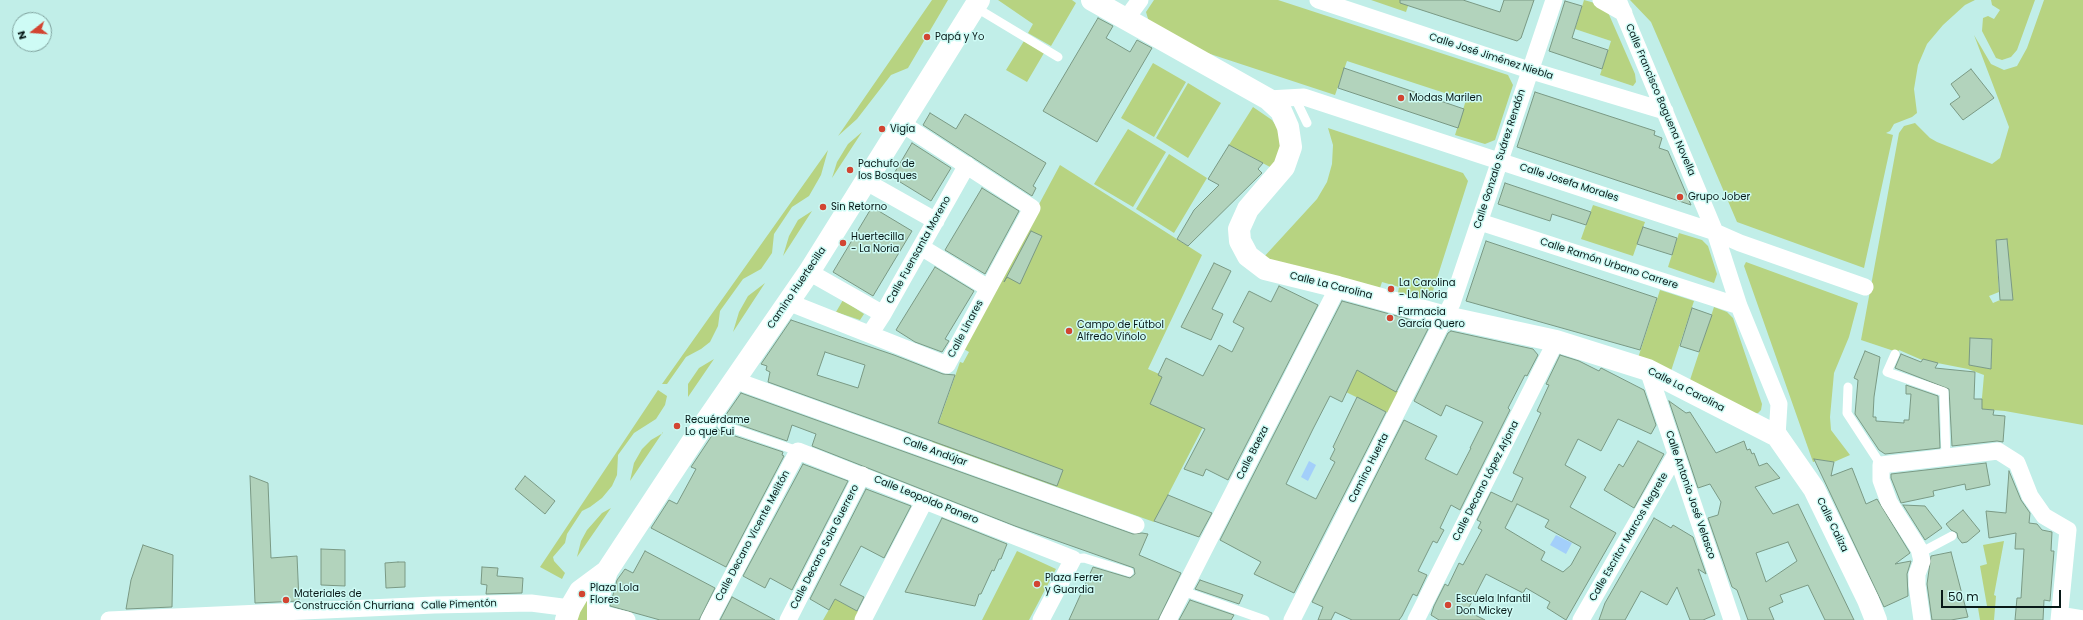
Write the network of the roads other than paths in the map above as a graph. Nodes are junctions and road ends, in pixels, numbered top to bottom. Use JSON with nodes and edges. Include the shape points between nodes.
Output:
{"nodes":[{"id":1,"x":1092,"y":0,"type":"edge"},
{"id":2,"x":1140,"y":0,"type":"edge"},
{"id":3,"x":1318,"y":0,"type":"edge"},
{"id":4,"x":1554,"y":0,"type":"edge"},
{"id":5,"x":1601,"y":0,"type":"edge"},
{"id":6,"x":977,"y":3,"type":"edge"},
{"id":7,"x":1621,"y":6,"type":"edge"},
{"id":8,"x":1126,"y":19,"type":"junction"},
{"id":9,"x":1058,"y":57,"type":"dead end"},
{"id":10,"x":1529,"y":70,"type":"junction"},
{"id":11,"x":1295,"y":98,"type":"junction"},
{"id":12,"x":1268,"y":99,"type":"junction"},
{"id":13,"x":1666,"y":111,"type":"junction"},
{"id":14,"x":901,"y":123,"type":"junction"},
{"id":15,"x":1307,"y":123,"type":"dead end"},
{"id":16,"x":1500,"y":160,"type":"junction"},
{"id":17,"x":967,"y":165,"type":"junction"},
{"id":18,"x":865,"y":181,"type":"junction"},
{"id":19,"x":936,"y":221,"type":"junction"},
{"id":20,"x":1480,"y":222,"type":"junction"},
{"id":21,"x":1715,"y":232,"type":"junction"},
{"id":22,"x":921,"y":247,"type":"junction"},
{"id":23,"x":808,"y":272,"type":"junction"},
{"id":24,"x":1338,"y":287,"type":"junction"},
{"id":25,"x":1865,"y":287,"type":"dead end"},
{"id":26,"x":988,"y":288,"type":"junction"},
{"id":27,"x":788,"y":302,"type":"junction"},
{"id":28,"x":1739,"y":306,"type":"junction"},
{"id":29,"x":883,"y":314,"type":"junction"},
{"id":30,"x":1446,"y":317,"type":"junction"},
{"id":31,"x":870,"y":334,"type":"junction"},
{"id":32,"x":1556,"y":341,"type":"junction"},
{"id":33,"x":1895,"y":354,"type":"dead end"},
{"id":34,"x":1648,"y":370,"type":"junction"},
{"id":35,"x":734,"y":380,"type":"junction"},
{"id":36,"x":1848,"y":387,"type":"dead end"},
{"id":37,"x":722,"y":425,"type":"dead end"},
{"id":38,"x":1777,"y":436,"type":"junction"},
{"id":39,"x":798,"y":451,"type":"junction"},
{"id":40,"x":1676,"y":454,"type":"junction"},
{"id":41,"x":1946,"y":459,"type":"junction"},
{"id":42,"x":1881,"y":465,"type":"junction"},
{"id":43,"x":862,"y":475,"type":"junction"},
{"id":44,"x":925,"y":500,"type":"junction"},
{"id":45,"x":1136,"y":524,"type":"dead end"},
{"id":46,"x":1952,"y":536,"type":"dead end"},
{"id":47,"x":1920,"y":553,"type":"junction"},
{"id":48,"x":1073,"y":559,"type":"junction"},
{"id":49,"x":607,"y":571,"type":"junction"},
{"id":50,"x":1129,"y":572,"type":"dead end"},
{"id":51,"x":1183,"y":591,"type":"junction"},
{"id":52,"x":568,"y":614,"type":"edge"},
{"id":53,"x":301,"y":615,"type":"edge"},
{"id":54,"x":598,"y":616,"type":"edge"},
{"id":55,"x":2059,"y":617,"type":"edge"},
{"id":56,"x":2083,"y":619,"type":"edge"},
{"id":57,"x":109,"y":620,"type":"edge"},
{"id":58,"x":627,"y":620,"type":"edge"},
{"id":59,"x":708,"y":620,"type":"edge"},
{"id":60,"x":788,"y":620,"type":"edge"},
{"id":61,"x":863,"y":620,"type":"edge"},
{"id":62,"x":1042,"y":620,"type":"edge"},
{"id":63,"x":1168,"y":620,"type":"edge"},
{"id":64,"x":1265,"y":620,"type":"edge"},
{"id":65,"x":1292,"y":620,"type":"edge"},
{"id":66,"x":1416,"y":620,"type":"edge"},
{"id":67,"x":1581,"y":620,"type":"edge"},
{"id":68,"x":1732,"y":620,"type":"edge"},
{"id":69,"x":1876,"y":620,"type":"edge"},
{"id":70,"x":1922,"y":620,"type":"edge"}],
"edges":[{"from":1,"to":8,"type":"street","name":"Calle La Carolina"},
{"from":2,"to":8,"type":"street"},
{"from":3,"to":10,"type":"street","name":"Calle José Jiménez Niebla"},
{"from":4,"to":10,"type":"street","name":"Calle Gonzalo Suárez Rendón"},
{"from":5,"to":7,"type":"street"},
{"from":6,"to":9,"type":"lane"},
{"from":6,"to":14,"type":"street","name":"Camino Huertecilla"},
{"from":7,"to":13,"type":"street","name":"Calle Francisco Baguena Novella"},
{"from":8,"to":12,"type":"street","name":"Calle La Carolina"},
{"from":10,"to":13,"type":"street","name":"Calle José Jiménez Niebla"},
{"from":10,"to":16,"type":"street","name":"Calle Gonzalo Suárez Rendón"},
{"from":11,"to":12,"type":"street","name":"Calle Josefa Morales"},
{"from":11,"to":15,"type":"lane"},
{"from":11,"to":16,"type":"street","name":"Calle Josefa Morales","via":[[1304,97]]},
{"from":12,"to":24,"type":"street","name":"Calle La Carolina","via":[[1281,111],[1288,127],[1291,147],[1284,167],[1248,209],[1239,229],[1240,241],[1248,248],[1248,256],[1265,269]]},
{"from":13,"to":21,"type":"street","name":"Calle Francisco Baguena Novella"},
{"from":14,"to":17,"type":"street"},
{"from":14,"to":18,"type":"street","name":"Camino Huertecilla"},
{"from":16,"to":20,"type":"street","name":"Calle Gonzalo Suárez Rendón"},
{"from":16,"to":21,"type":"street","name":"Calle Josefa Morales"},
{"from":17,"to":19,"type":"street","name":"Calle Fuensanta Moreno"},
{"from":17,"to":26,"type":"street","name":"Calle Linares","via":[[1032,208]]},
{"from":18,"to":19,"type":"street"},
{"from":18,"to":23,"type":"street","name":"Camino Huertecilla"},
{"from":19,"to":22,"type":"street","name":"Calle Fuensanta Moreno"},
{"from":20,"to":28,"type":"street","name":"Calle Ramón Urbano Carrere"},
{"from":20,"to":30,"type":"street","name":"Calle Gonzalo Suárez Rendón"},
{"from":21,"to":25,"type":"street","name":"Calle Josefa Morales"},
{"from":21,"to":28,"type":"street","name":"Calle Francisco Baguena Novella"},
{"from":22,"to":26,"type":"street"},
{"from":22,"to":29,"type":"street","name":"Calle Fuensanta Moreno"},
{"from":23,"to":27,"type":"street","name":"Camino Huertecilla"},
{"from":23,"to":29,"type":"street"},
{"from":24,"to":30,"type":"street","name":"Calle La Carolina"},
{"from":24,"to":51,"type":"street","name":"Calle Baeza"},
{"from":26,"to":31,"type":"street","name":"Calle Linares","via":[[947,364]]},
{"from":27,"to":31,"type":"street","name":"Calle Linares"},
{"from":27,"to":35,"type":"street","name":"Camino Huertecilla"},
{"from":28,"to":38,"type":"street","name":"Calle Francisco Baguena Novella","via":[[1779,404]]},
{"from":29,"to":31,"type":"street","name":"Calle Fuensanta Moreno"},
{"from":30,"to":32,"type":"street","name":"Calle La Carolina"},
{"from":30,"to":65,"type":"street","name":"Camino Huerta"},
{"from":32,"to":34,"type":"street","name":"Calle La Carolina"},
{"from":32,"to":66,"type":"street","name":"Calle Decano López Arjona"},
{"from":33,"to":41,"type":"lane","via":[[1887,372],[1944,392]]},
{"from":34,"to":38,"type":"street","name":"Calle La Carolina"},
{"from":34,"to":40,"type":"street","name":"Calle Antonio José Velasco"},
{"from":35,"to":45,"type":"street","name":"Calle Andújar"},
{"from":35,"to":49,"type":"street","name":"Camino Huertecilla"},
{"from":36,"to":42,"type":"lane","via":[[1847,413]]},
{"from":37,"to":39,"type":"lane","name":"Calle Leopoldo Panero"},
{"from":38,"to":69,"type":"street","name":"Calle Caliza","via":[[1814,489]]},
{"from":39,"to":43,"type":"street","name":"Calle Leopoldo Panero"},
{"from":39,"to":59,"type":"street","name":"Calle Decano Vicente Melitón"},
{"from":40,"to":67,"type":"street","name":"Calle Escritor Marcos Negrete"},
{"from":40,"to":68,"type":"street","name":"Calle Antonio José Velasco"},
{"from":41,"to":42,"type":"street"},
{"from":41,"to":55,"type":"street","via":[[1998,451],[2017,463],[2030,496],[2044,516],[2068,530]]},
{"from":42,"to":47,"type":"street","via":[[1881,480],[1888,502],[1912,535]]},
{"from":43,"to":44,"type":"street","name":"Calle Leopoldo Panero"},
{"from":43,"to":60,"type":"street","name":"Calle Decano Sola Guerrero"},
{"from":44,"to":48,"type":"street","name":"Calle Leopoldo Panero"},
{"from":44,"to":61,"type":"street"},
{"from":46,"to":47,"type":"lane"},
{"from":47,"to":70,"type":"street","via":[[1922,561],[1917,574],[1917,585]]},
{"from":48,"to":50,"type":"lane","name":"Calle Leopoldo Panero","via":[[1084,558]]},
{"from":48,"to":62,"type":"street"},
{"from":49,"to":52,"type":"street","via":[[580,591]]},
{"from":49,"to":54,"type":"street","via":[[598,598]]},
{"from":51,"to":63,"type":"street","name":"Calle Baeza"},
{"from":51,"to":64,"type":"lane"},
{"from":52,"to":53,"type":"street","name":"Calle Pimentón","via":[[532,603]]},
{"from":53,"to":57,"type":"street","name":"Calle Pimentón"},
{"from":54,"to":58,"type":"street"},
{"from":55,"to":56,"type":"street"}]}
